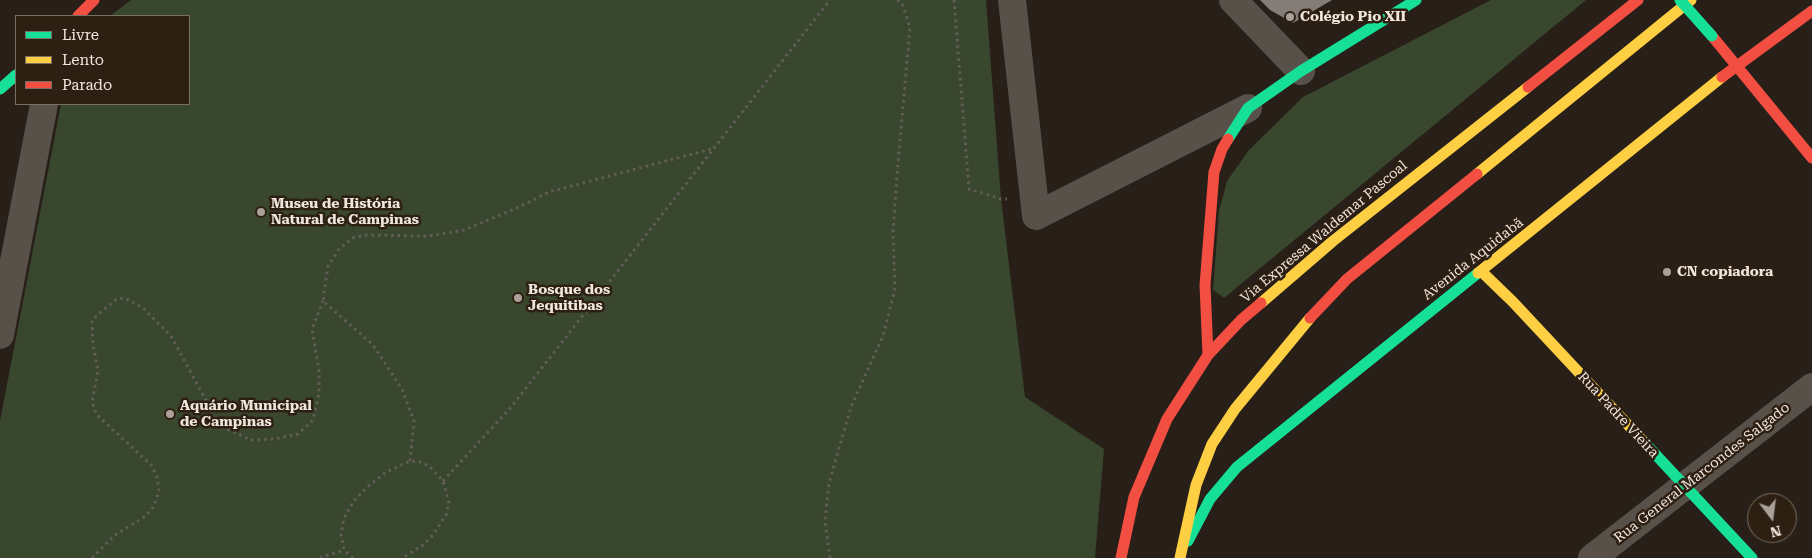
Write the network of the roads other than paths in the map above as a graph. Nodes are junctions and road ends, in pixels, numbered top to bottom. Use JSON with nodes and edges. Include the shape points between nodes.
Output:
{"nodes":[{"id":1,"x":1012,"y":0,"type":"edge"},
{"id":2,"x":1233,"y":0,"type":"edge"},
{"id":3,"x":1416,"y":0,"type":"edge"},
{"id":4,"x":1638,"y":0,"type":"edge"},
{"id":5,"x":1680,"y":0,"type":"edge"},
{"id":6,"x":1691,"y":0,"type":"edge"},
{"id":7,"x":1812,"y":11,"type":"edge"},
{"id":8,"x":1736,"y":66,"type":"junction"},
{"id":9,"x":1301,"y":71,"type":"junction"},
{"id":10,"x":15,"y":76,"type":"edge"},
{"id":11,"x":0,"y":89,"type":"edge"},
{"id":12,"x":44,"y":105,"type":"edge"},
{"id":13,"x":1248,"y":108,"type":"junction"},
{"id":14,"x":1812,"y":158,"type":"edge"},
{"id":15,"x":1482,"y":272,"type":"junction"},
{"id":16,"x":0,"y":335,"type":"edge"},
{"id":17,"x":1208,"y":355,"type":"junction"},
{"id":18,"x":1812,"y":387,"type":"edge"},
{"id":19,"x":1684,"y":487,"type":"junction"},
{"id":20,"x":1180,"y":557,"type":"edge"},
{"id":21,"x":1121,"y":558,"type":"edge"},
{"id":22,"x":1592,"y":558,"type":"edge"},
{"id":23,"x":1752,"y":558,"type":"edge"}],
"edges":[{"from":1,"to":13,"type":"street","via":[[1036,216]]},
{"from":2,"to":9,"type":"street"},
{"from":3,"to":9,"type":"main road"},
{"from":4,"to":17,"type":"main road","name":"Via Expressa Waldemar Pascoal","via":[[1333,241],[1241,320]]},
{"from":5,"to":8,"type":"main road","bridge":true},
{"from":6,"to":20,"type":"main road","via":[[1347,279],[1298,331],[1235,409],[1212,444],[1196,485]]},
{"from":7,"to":8,"type":"main road","name":"Avenida Aquidabã"},
{"from":8,"to":14,"type":"main road"},
{"from":8,"to":15,"type":"main road","name":"Avenida Aquidabã"},
{"from":9,"to":13,"type":"main road"},
{"from":10,"to":11,"type":"main road"},
{"from":12,"to":16,"type":"street"},
{"from":13,"to":17,"type":"main road","via":[[1222,149],[1214,172],[1206,285]]},
{"from":15,"to":19,"type":"main road","name":"Rua Padre Vieira"},
{"from":15,"to":20,"type":"main road","name":"Avenida Aquidabã","via":[[1237,467],[1210,499]]},
{"from":17,"to":21,"type":"main road","name":"Via Expressa Waldemar Pascoal","via":[[1167,419],[1134,497]]},
{"from":18,"to":19,"type":"street","name":"Rua General Marcondes Salgado"},
{"from":19,"to":22,"type":"street","name":"Rua General Marcondes Salgado"},
{"from":19,"to":23,"type":"main road","name":"Rua Padre Vieira"}]}
